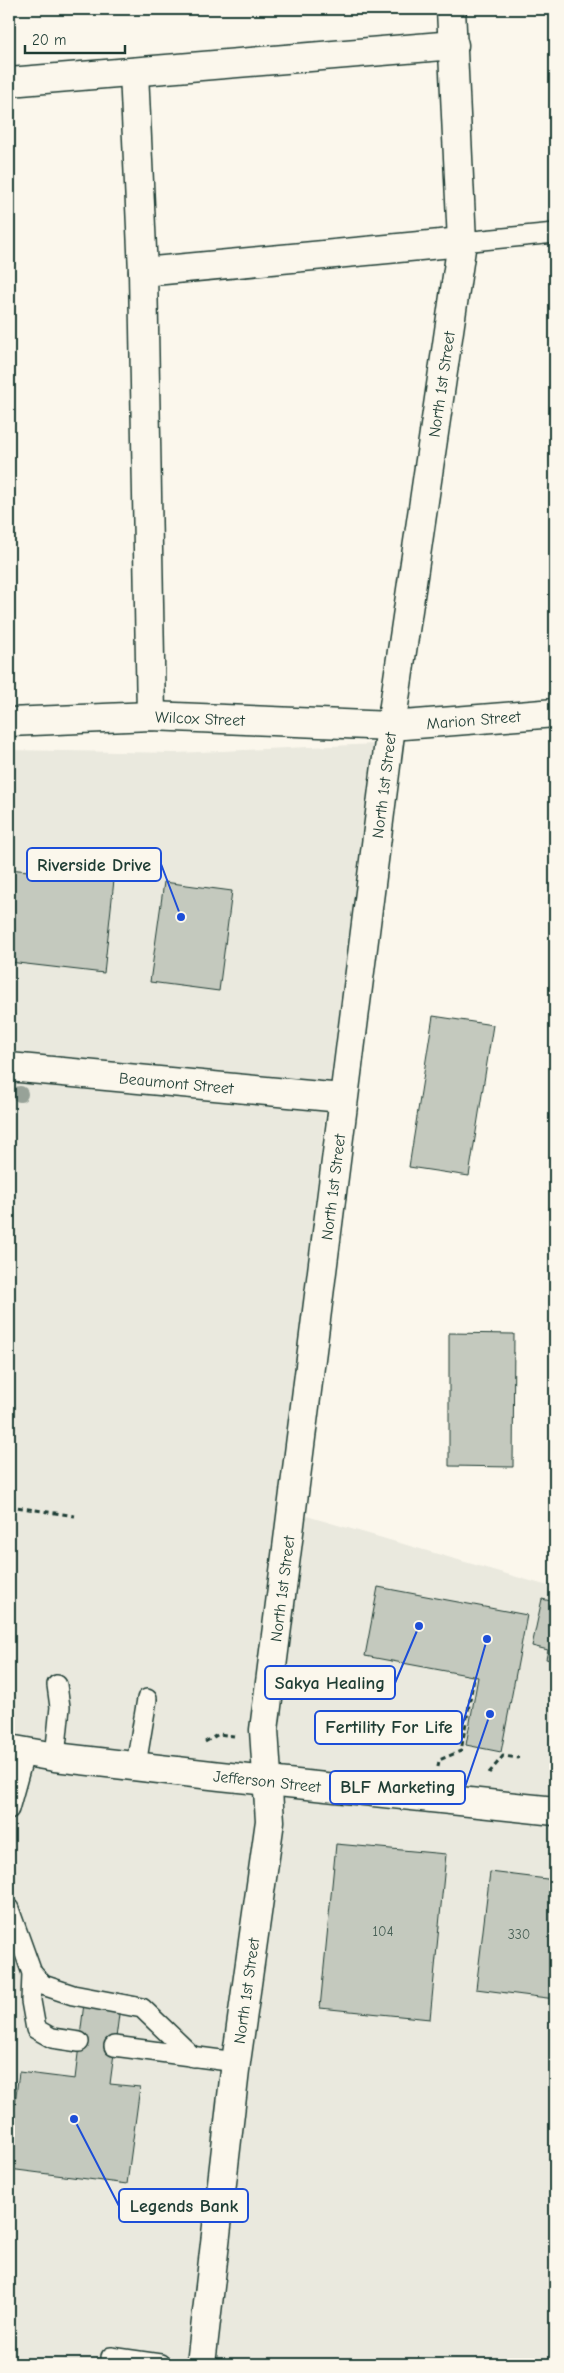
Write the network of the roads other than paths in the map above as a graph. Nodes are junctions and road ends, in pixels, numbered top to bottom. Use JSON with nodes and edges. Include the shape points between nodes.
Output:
{"nodes":[{"id":1,"x":451,"y":9,"type":"edge"},
{"id":2,"x":454,"y":45,"type":"junction"},
{"id":3,"x":134,"y":72,"type":"junction"},
{"id":4,"x":9,"y":82,"type":"edge"},
{"id":5,"x":555,"y":233,"type":"edge"},
{"id":6,"x":462,"y":242,"type":"junction"},
{"id":7,"x":143,"y":272,"type":"junction"},
{"id":8,"x":555,"y":714,"type":"edge"},
{"id":9,"x":151,"y":716,"type":"junction"},
{"id":10,"x":9,"y":722,"type":"edge"},
{"id":11,"x":391,"y":726,"type":"junction"},
{"id":12,"x":9,"y":1067,"type":"edge"},
{"id":13,"x":342,"y":1098,"type":"junction"},
{"id":14,"x":57,"y":1685,"type":"dead end"},
{"id":15,"x":148,"y":1699,"type":"dead end"},
{"id":16,"x":17,"y":1750,"type":"edge"},
{"id":17,"x":55,"y":1757,"type":"junction"},
{"id":18,"x":136,"y":1765,"type":"junction"},
{"id":19,"x":269,"y":1780,"type":"junction"},
{"id":20,"x":9,"y":1809,"type":"edge"},
{"id":21,"x":555,"y":1811,"type":"edge"},
{"id":22,"x":9,"y":1909,"type":"edge"},
{"id":23,"x":32,"y":1973,"type":"junction"},
{"id":24,"x":79,"y":2042,"type":"dead end"},
{"id":25,"x":114,"y":2046,"type":"dead end"},
{"id":26,"x":193,"y":2056,"type":"junction"},
{"id":27,"x":236,"y":2062,"type":"junction"},
{"id":28,"x":111,"y":2357,"type":"dead end"},
{"id":29,"x":160,"y":2364,"type":"edge"},
{"id":30,"x":201,"y":2364,"type":"edge"}],
"edges":[{"from":1,"to":2,"type":"street","name":"North 1st Street"},
{"from":2,"to":3,"type":"street"},
{"from":2,"to":6,"type":"street","name":"North 1st Street"},
{"from":3,"to":4,"type":"street"},
{"from":3,"to":7,"type":"street"},
{"from":5,"to":6,"type":"lane"},
{"from":6,"to":7,"type":"street"},
{"from":6,"to":11,"type":"street","name":"North 1st Street"},
{"from":7,"to":9,"type":"street"},
{"from":8,"to":11,"type":"street","name":"Marion Street"},
{"from":9,"to":10,"type":"street","name":"Wilcox Street"},
{"from":9,"to":11,"type":"street","name":"Wilcox Street"},
{"from":11,"to":13,"type":"street","name":"North 1st Street"},
{"from":12,"to":13,"type":"street","name":"Beaumont Street"},
{"from":13,"to":19,"type":"street","name":"North 1st Street","via":[[264,1730]]},
{"from":14,"to":17,"type":"lane","via":[[60,1707]]},
{"from":15,"to":18,"type":"lane"},
{"from":16,"to":17,"type":"street","name":"Jefferson Street"},
{"from":16,"to":20,"type":"lane"},
{"from":17,"to":18,"type":"street","name":"Jefferson Street"},
{"from":18,"to":19,"type":"street","name":"Jefferson Street"},
{"from":19,"to":21,"type":"street","name":"Jefferson Street"},
{"from":19,"to":27,"type":"street","name":"North 1st Street","via":[[270,1821]]},
{"from":22,"to":23,"type":"lane"},
{"from":23,"to":24,"type":"lane","via":[[31,2001],[36,2030],[52,2038]]},
{"from":23,"to":26,"type":"lane","via":[[43,1985],[73,1996],[142,2008]]},
{"from":25,"to":26,"type":"lane"},
{"from":26,"to":27,"type":"lane"},
{"from":27,"to":30,"type":"street","name":"North 1st Street"},
{"from":28,"to":29,"type":"lane"}]}
